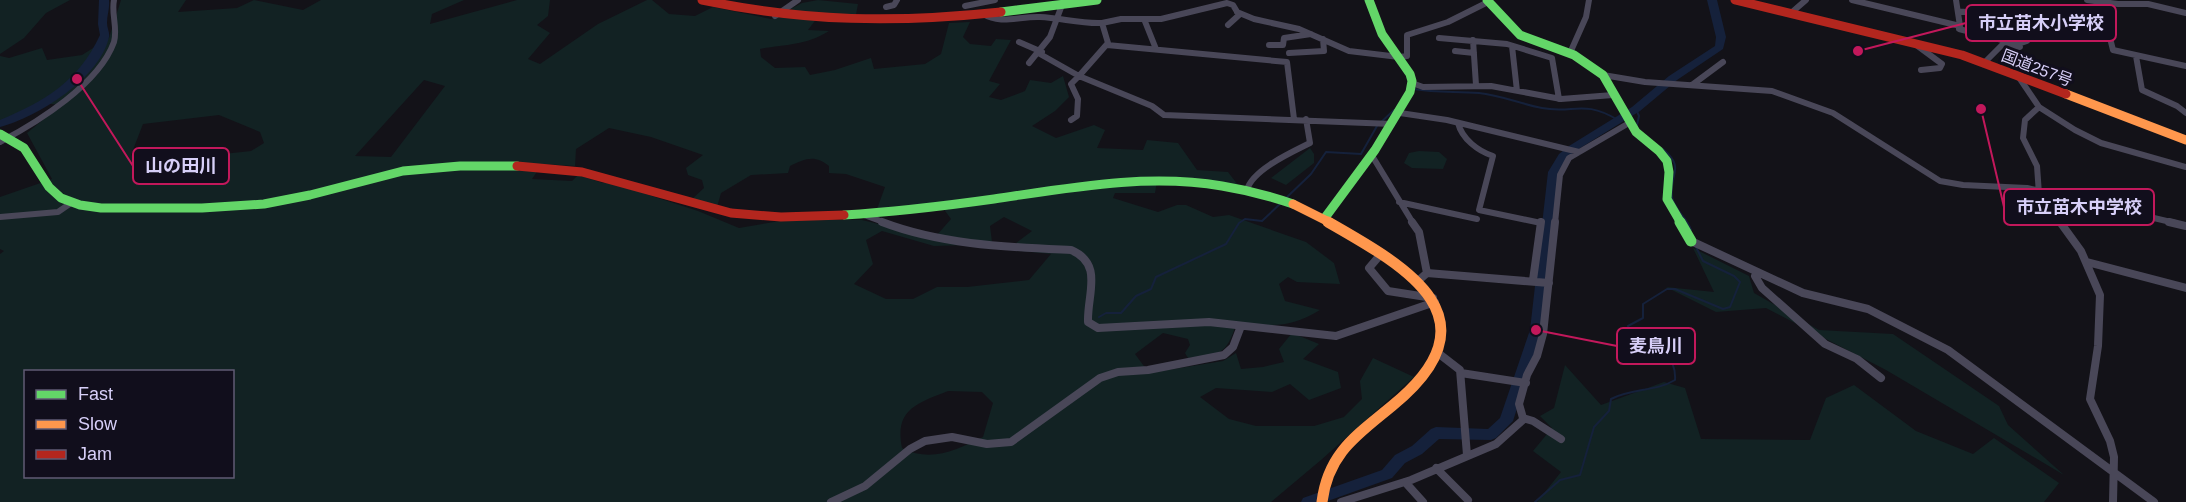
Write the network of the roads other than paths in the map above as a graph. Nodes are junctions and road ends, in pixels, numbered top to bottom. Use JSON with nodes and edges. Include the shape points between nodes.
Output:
{"nodes":[{"id":1,"x":114,"y":0,"type":"edge"},
{"id":2,"x":702,"y":0,"type":"edge"},
{"id":3,"x":798,"y":0,"type":"edge"},
{"id":4,"x":897,"y":0,"type":"edge"},
{"id":5,"x":959,"y":0,"type":"edge"},
{"id":6,"x":995,"y":0,"type":"edge"},
{"id":7,"x":1097,"y":0,"type":"edge"},
{"id":8,"x":1369,"y":0,"type":"edge"},
{"id":9,"x":1589,"y":0,"type":"edge"},
{"id":10,"x":1735,"y":0,"type":"edge"},
{"id":11,"x":1806,"y":0,"type":"edge"},
{"id":12,"x":1852,"y":0,"type":"edge"},
{"id":13,"x":1956,"y":0,"type":"edge"},
{"id":14,"x":2087,"y":0,"type":"edge"},
{"id":15,"x":1488,"y":1,"type":"edge"},
{"id":16,"x":1062,"y":5,"type":"junction"},
{"id":17,"x":965,"y":6,"type":"junction"},
{"id":18,"x":886,"y":7,"type":"dead end"},
{"id":19,"x":1958,"y":10,"type":"junction"},
{"id":20,"x":1237,"y":12,"type":"junction"},
{"id":21,"x":1791,"y":13,"type":"junction"},
{"id":22,"x":2186,"y":13,"type":"edge"},
{"id":23,"x":978,"y":15,"type":"junction"},
{"id":24,"x":775,"y":16,"type":"junction"},
{"id":25,"x":1144,"y":19,"type":"junction"},
{"id":26,"x":1059,"y":20,"type":"junction"},
{"id":27,"x":2028,"y":20,"type":"junction"},
{"id":28,"x":1102,"y":23,"type":"junction"},
{"id":29,"x":1228,"y":25,"type":"dead end"},
{"id":30,"x":1960,"y":26,"type":"junction"},
{"id":31,"x":1311,"y":34,"type":"junction"},
{"id":32,"x":1439,"y":38,"type":"dead end"},
{"id":33,"x":1323,"y":39,"type":"junction"},
{"id":34,"x":1473,"y":40,"type":"junction"},
{"id":35,"x":1019,"y":42,"type":"dead end"},
{"id":36,"x":1915,"y":44,"type":"junction"},
{"id":37,"x":2018,"y":44,"type":"junction"},
{"id":38,"x":1107,"y":45,"type":"junction"},
{"id":39,"x":1269,"y":45,"type":"dead end"},
{"id":40,"x":1283,"y":45,"type":"junction"},
{"id":41,"x":1512,"y":46,"type":"junction"},
{"id":42,"x":1156,"y":50,"type":"junction"},
{"id":43,"x":1455,"y":51,"type":"dead end"},
{"id":44,"x":1041,"y":53,"type":"junction"},
{"id":45,"x":1289,"y":53,"type":"junction"},
{"id":46,"x":1474,"y":53,"type":"junction"},
{"id":47,"x":1570,"y":53,"type":"junction"},
{"id":48,"x":2136,"y":56,"type":"junction"},
{"id":49,"x":1399,"y":57,"type":"junction"},
{"id":50,"x":1287,"y":62,"type":"junction"},
{"id":51,"x":1723,"y":62,"type":"dead end"},
{"id":52,"x":1029,"y":63,"type":"dead end"},
{"id":53,"x":1983,"y":64,"type":"junction"},
{"id":54,"x":2186,"y":66,"type":"edge"},
{"id":55,"x":1921,"y":70,"type":"dead end"},
{"id":56,"x":1603,"y":75,"type":"junction"},
{"id":57,"x":1079,"y":76,"type":"junction"},
{"id":58,"x":2018,"y":76,"type":"junction"},
{"id":59,"x":1412,"y":83,"type":"junction"},
{"id":60,"x":1476,"y":85,"type":"junction"},
{"id":61,"x":1692,"y":85,"type":"junction"},
{"id":62,"x":1517,"y":91,"type":"junction"},
{"id":63,"x":1612,"y":94,"type":"junction"},
{"id":64,"x":1559,"y":99,"type":"junction"},
{"id":65,"x":2039,"y":107,"type":"junction"},
{"id":66,"x":1400,"y":113,"type":"junction"},
{"id":67,"x":2186,"y":113,"type":"edge"},
{"id":68,"x":1294,"y":119,"type":"junction"},
{"id":69,"x":1306,"y":119,"type":"junction"},
{"id":70,"x":1071,"y":120,"type":"dead end"},
{"id":71,"x":1458,"y":123,"type":"junction"},
{"id":72,"x":1629,"y":123,"type":"junction"},
{"id":73,"x":1392,"y":124,"type":"junction"},
{"id":74,"x":6,"y":135,"type":"edge"},
{"id":75,"x":2186,"y":140,"type":"edge"},
{"id":76,"x":0,"y":142,"type":"edge"},
{"id":77,"x":1578,"y":152,"type":"junction"},
{"id":78,"x":1371,"y":154,"type":"junction"},
{"id":79,"x":2186,"y":168,"type":"edge"},
{"id":80,"x":1246,"y":190,"type":"junction"},
{"id":81,"x":2038,"y":190,"type":"junction"},
{"id":82,"x":1399,"y":202,"type":"junction"},
{"id":83,"x":71,"y":203,"type":"junction"},
{"id":84,"x":860,"y":214,"type":"junction"},
{"id":85,"x":0,"y":217,"type":"edge"},
{"id":86,"x":1324,"y":219,"type":"junction"},
{"id":87,"x":1477,"y":219,"type":"dead end"},
{"id":88,"x":2186,"y":226,"type":"edge"},
{"id":89,"x":1691,"y":241,"type":"joint"},
{"id":90,"x":1381,"y":254,"type":"junction"},
{"id":91,"x":2087,"y":262,"type":"junction"},
{"id":92,"x":1758,"y":273,"type":"junction"},
{"id":93,"x":1423,"y":276,"type":"junction"},
{"id":94,"x":1533,"y":280,"type":"junction"},
{"id":95,"x":1549,"y":283,"type":"junction"},
{"id":96,"x":2186,"y":288,"type":"edge"},
{"id":97,"x":1434,"y":300,"type":"junction"},
{"id":98,"x":1241,"y":326,"type":"junction"},
{"id":99,"x":1438,"y":353,"type":"junction"},
{"id":100,"x":1461,"y":373,"type":"junction"},
{"id":101,"x":1881,"y":378,"type":"dead end"},
{"id":102,"x":1526,"y":383,"type":"junction"},
{"id":103,"x":1524,"y":419,"type":"junction"},
{"id":104,"x":1561,"y":439,"type":"dead end"},
{"id":105,"x":1467,"y":455,"type":"junction"},
{"id":106,"x":1436,"y":468,"type":"junction"},
{"id":107,"x":2112,"y":472,"type":"junction"},
{"id":108,"x":1405,"y":482,"type":"junction"},
{"id":109,"x":1468,"y":500,"type":"dead end"},
{"id":110,"x":831,"y":502,"type":"edge"},
{"id":111,"x":1322,"y":502,"type":"edge"},
{"id":112,"x":1341,"y":502,"type":"edge"},
{"id":113,"x":1423,"y":502,"type":"edge"},
{"id":114,"x":2113,"y":502,"type":"edge"},
{"id":115,"x":2154,"y":502,"type":"edge"}],
"edges":[{"from":1,"to":74,"type":"street","via":[[115,38],[98,70],[31,125]]},
{"from":2,"to":24,"type":"main road"},
{"from":3,"to":24,"type":"street"},
{"from":4,"to":18,"type":"street"},
{"from":5,"to":17,"type":"street"},
{"from":6,"to":17,"type":"street"},
{"from":7,"to":16,"type":"main road"},
{"from":8,"to":49,"type":"main road","via":[[1380,32]]},
{"from":9,"to":47,"type":"street"},
{"from":10,"to":21,"type":"main road","name":"国道257号"},
{"from":11,"to":21,"type":"street"},
{"from":12,"to":30,"type":"street"},
{"from":13,"to":19,"type":"street"},
{"from":14,"to":22,"type":"street","via":[[2148,4]]},
{"from":15,"to":47,"type":"main road","via":[[1520,35]]},
{"from":15,"to":49,"type":"street","via":[[1448,22],[1407,35],[1407,56]]},
{"from":16,"to":23,"type":"main road"},
{"from":16,"to":26,"type":"street"},
{"from":17,"to":23,"type":"street"},
{"from":19,"to":27,"type":"street"},
{"from":19,"to":30,"type":"street"},
{"from":20,"to":25,"type":"street","via":[[1227,3],[1161,19]]},
{"from":20,"to":29,"type":"street","via":[[1239,15]]},
{"from":20,"to":31,"type":"street"},
{"from":21,"to":36,"type":"main road","name":"国道257号"},
{"from":23,"to":24,"type":"main road","via":[[865,22]]},
{"from":23,"to":26,"type":"street","via":[[1005,21],[1030,17]]},
{"from":25,"to":28,"type":"street"},
{"from":25,"to":42,"type":"street"},
{"from":26,"to":28,"type":"street"},
{"from":26,"to":44,"type":"street"},
{"from":27,"to":37,"type":"street","via":[[2023,36],[2026,41]]},
{"from":27,"to":48,"type":"street","via":[[2109,38],[2113,50]]},
{"from":28,"to":38,"type":"street"},
{"from":30,"to":37,"type":"street","via":[[1959,29]]},
{"from":31,"to":33,"type":"street"},
{"from":31,"to":40,"type":"street","via":[[1284,38]]},
{"from":32,"to":34,"type":"street"},
{"from":33,"to":45,"type":"street","via":[[1324,51]]},
{"from":33,"to":49,"type":"street","via":[[1356,53]]},
{"from":34,"to":41,"type":"street"},
{"from":34,"to":46,"type":"street"},
{"from":35,"to":44,"type":"street"},
{"from":36,"to":53,"type":"main road","name":"国道257号"},
{"from":36,"to":55,"type":"street","via":[[1942,64],[1940,68]]},
{"from":37,"to":53,"type":"street","via":[[2020,47],[2002,45]]},
{"from":38,"to":42,"type":"street"},
{"from":38,"to":57,"type":"street"},
{"from":39,"to":40,"type":"street"},
{"from":40,"to":45,"type":"street"},
{"from":41,"to":62,"type":"street"},
{"from":41,"to":64,"type":"street","via":[[1552,58]]},
{"from":42,"to":50,"type":"street"},
{"from":43,"to":46,"type":"street"},
{"from":44,"to":52,"type":"street"},
{"from":44,"to":57,"type":"street"},
{"from":45,"to":50,"type":"street"},
{"from":46,"to":60,"type":"street"},
{"from":47,"to":56,"type":"main road"},
{"from":48,"to":54,"type":"street"},
{"from":48,"to":67,"type":"street","via":[[2142,90]]},
{"from":49,"to":59,"type":"main road"},
{"from":50,"to":68,"type":"street"},
{"from":51,"to":61,"type":"street"},
{"from":53,"to":58,"type":"main road","name":"国道257号"},
{"from":56,"to":61,"type":"street"},
{"from":56,"to":63,"type":"main road"},
{"from":57,"to":68,"type":"street","via":[[1152,106],[1164,115]]},
{"from":57,"to":70,"type":"street","via":[[1071,84],[1078,104],[1077,116]]},
{"from":58,"to":65,"type":"street"},
{"from":58,"to":75,"type":"main road","name":"国道257号"},
{"from":59,"to":60,"type":"street","via":[[1423,87]]},
{"from":59,"to":66,"type":"main road"},
{"from":60,"to":62,"type":"street"},
{"from":61,"to":81,"type":"street","via":[[1772,91],[1821,107],[1940,181]]},
{"from":62,"to":64,"type":"street"},
{"from":63,"to":64,"type":"street"},
{"from":63,"to":72,"type":"main road"},
{"from":65,"to":79,"type":"street","via":[[2093,140]]},
{"from":65,"to":81,"type":"street","via":[[2025,120],[2023,133],[2037,166]]},
{"from":66,"to":71,"type":"street"},
{"from":66,"to":73,"type":"main road"},
{"from":68,"to":69,"type":"street"},
{"from":69,"to":73,"type":"street"},
{"from":69,"to":80,"type":"street","via":[[1310,143],[1280,158],[1249,182]]},
{"from":71,"to":77,"type":"street"},
{"from":71,"to":94,"type":"street","via":[[1459,129],[1484,154],[1493,156],[1479,210],[1541,222]]},
{"from":72,"to":77,"type":"street"},
{"from":72,"to":89,"type":"main road","via":[[1666,161],[1667,199]]},
{"from":73,"to":78,"type":"main road"},
{"from":74,"to":76,"type":"street"},
{"from":74,"to":83,"type":"main road","via":[[25,147],[49,190]]},
{"from":77,"to":95,"type":"street","via":[[1565,163],[1560,175]]},
{"from":78,"to":82,"type":"street"},
{"from":78,"to":86,"type":"main road"},
{"from":80,"to":84,"type":"main road","via":[[1115,183]]},
{"from":80,"to":86,"type":"main road","via":[[1288,202]]},
{"from":81,"to":88,"type":"street"},
{"from":81,"to":91,"type":"street"},
{"from":82,"to":87,"type":"street"},
{"from":82,"to":93,"type":"street","via":[[1419,232]]},
{"from":83,"to":84,"type":"main road","via":[[126,208],[250,206],[418,169],[539,167],[590,173],[732,214]]},
{"from":83,"to":85,"type":"street","via":[[58,212]]},
{"from":84,"to":98,"type":"street","via":[[960,242],[1082,254],[1092,267],[1088,322],[1098,328],[1209,322]]},
{"from":86,"to":90,"type":"main road"},
{"from":89,"to":92,"type":"street"},
{"from":90,"to":93,"type":"main road"},
{"from":90,"to":97,"type":"street","via":[[1369,268],[1388,291]]},
{"from":91,"to":96,"type":"street"},
{"from":91,"to":107,"type":"street","via":[[2100,295],[2101,317],[2090,399],[2110,441]]},
{"from":92,"to":101,"type":"street","via":[[1755,276],[1762,288],[1825,345],[1857,359]]},
{"from":92,"to":107,"type":"street","via":[[1803,293],[1868,309],[1948,350]]},
{"from":93,"to":94,"type":"street"},
{"from":93,"to":97,"type":"main road"},
{"from":94,"to":95,"type":"street"},
{"from":95,"to":102,"type":"street","via":[[1543,334]]},
{"from":97,"to":98,"type":"street","via":[[1405,314],[1336,336]]},
{"from":97,"to":99,"type":"main road","via":[[1443,331]]},
{"from":98,"to":110,"type":"street","via":[[1233,347],[1224,355],[1100,378],[1011,442],[987,444],[952,436],[925,441],[865,486]]},
{"from":99,"to":100,"type":"street","via":[[1458,366]]},
{"from":99,"to":111,"type":"main road","via":[[1419,381],[1338,459],[1327,477]]},
{"from":100,"to":102,"type":"street"},
{"from":100,"to":105,"type":"street"},
{"from":102,"to":103,"type":"street","via":[[1518,407]]},
{"from":103,"to":104,"type":"street"},
{"from":103,"to":105,"type":"street","via":[[1502,441]]},
{"from":105,"to":106,"type":"street"},
{"from":106,"to":108,"type":"street"},
{"from":106,"to":109,"type":"street"},
{"from":107,"to":114,"type":"street"},
{"from":107,"to":115,"type":"street"},
{"from":108,"to":112,"type":"street"},
{"from":108,"to":113,"type":"street"}]}
